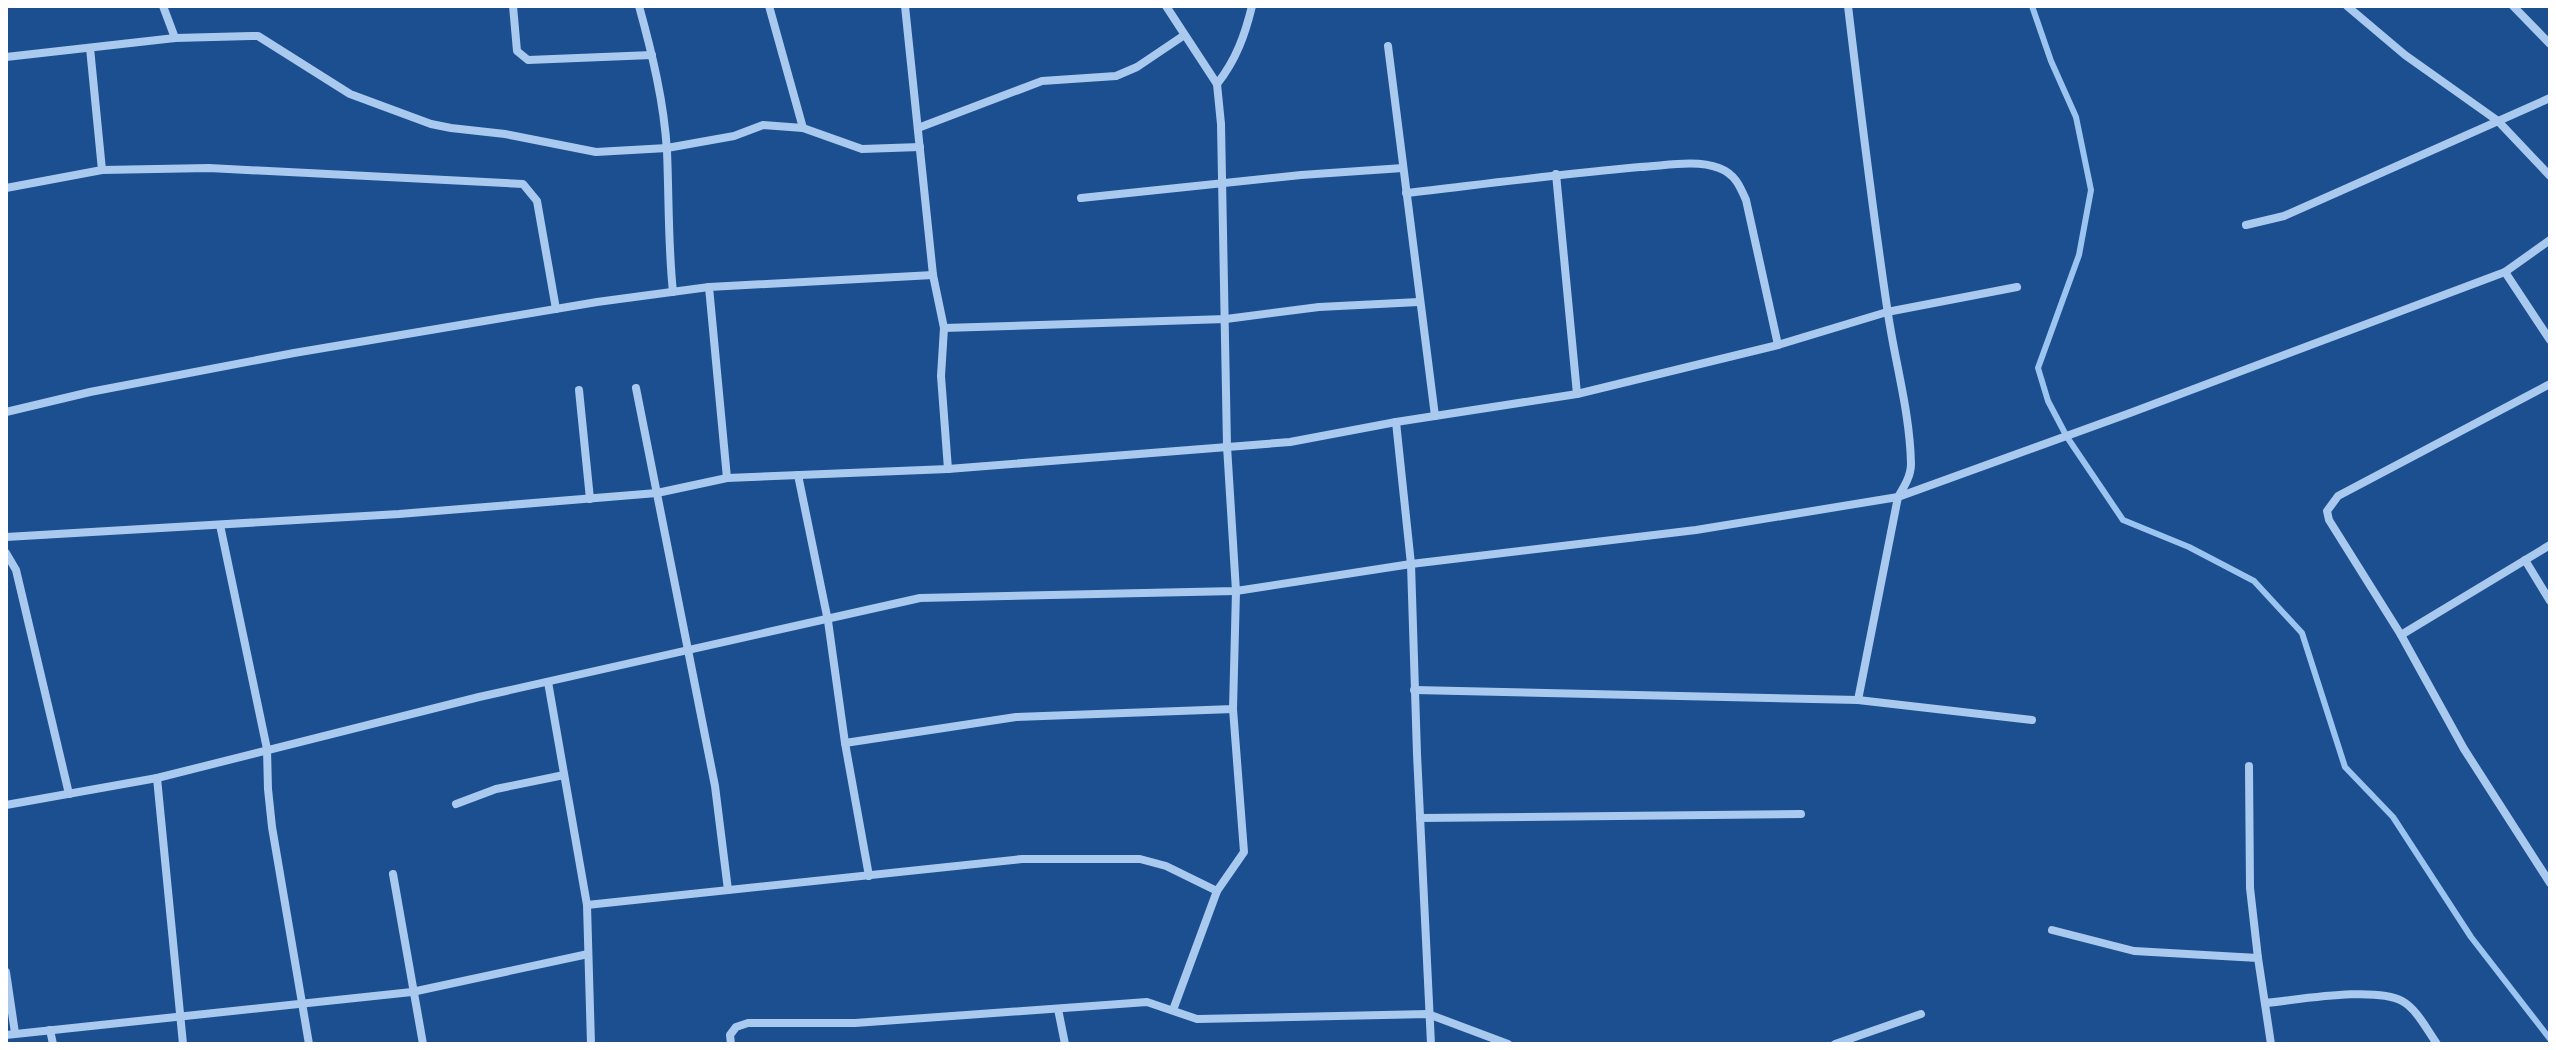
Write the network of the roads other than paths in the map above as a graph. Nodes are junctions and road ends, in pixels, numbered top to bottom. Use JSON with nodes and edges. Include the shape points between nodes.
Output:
{"nodes":[{"id":1,"x":163,"y":6,"type":"edge"},
{"id":2,"x":513,"y":6,"type":"edge"},
{"id":3,"x":639,"y":6,"type":"edge"},
{"id":4,"x":769,"y":6,"type":"edge"},
{"id":5,"x":905,"y":6,"type":"edge"},
{"id":6,"x":1166,"y":6,"type":"edge"},
{"id":7,"x":1252,"y":6,"type":"edge"},
{"id":8,"x":1848,"y":6,"type":"edge"},
{"id":9,"x":2347,"y":6,"type":"edge"},
{"id":10,"x":2513,"y":6,"type":"edge"},
{"id":11,"x":1183,"y":36,"type":"junction"},
{"id":12,"x":175,"y":38,"type":"junction"},
{"id":13,"x":2550,"y":44,"type":"edge"},
{"id":14,"x":1388,"y":46,"type":"dead end"},
{"id":15,"x":90,"y":48,"type":"junction"},
{"id":16,"x":652,"y":55,"type":"junction"},
{"id":17,"x":6,"y":57,"type":"edge"},
{"id":18,"x":1217,"y":84,"type":"junction"},
{"id":19,"x":2550,"y":98,"type":"edge"},
{"id":20,"x":2498,"y":121,"type":"junction"},
{"id":21,"x":803,"y":128,"type":"junction"},
{"id":22,"x":918,"y":128,"type":"junction"},
{"id":23,"x":920,"y":147,"type":"junction"},
{"id":24,"x":667,"y":148,"type":"junction"},
{"id":25,"x":1403,"y":168,"type":"junction"},
{"id":26,"x":102,"y":170,"type":"junction"},
{"id":27,"x":1556,"y":174,"type":"junction"},
{"id":28,"x":2550,"y":176,"type":"edge"},
{"id":29,"x":1221,"y":185,"type":"junction"},
{"id":30,"x":6,"y":188,"type":"edge"},
{"id":31,"x":1406,"y":193,"type":"junction"},
{"id":32,"x":1081,"y":198,"type":"dead end"},
{"id":33,"x":2246,"y":225,"type":"dead end"},
{"id":34,"x":2550,"y":240,"type":"edge"},
{"id":35,"x":2505,"y":272,"type":"junction"},
{"id":36,"x":933,"y":275,"type":"junction"},
{"id":37,"x":709,"y":287,"type":"junction"},
{"id":38,"x":2017,"y":287,"type":"dead end"},
{"id":39,"x":673,"y":292,"type":"junction"},
{"id":40,"x":1419,"y":302,"type":"junction"},
{"id":41,"x":556,"y":309,"type":"junction"},
{"id":42,"x":1887,"y":312,"type":"junction"},
{"id":43,"x":1226,"y":319,"type":"junction"},
{"id":44,"x":944,"y":328,"type":"junction"},
{"id":45,"x":2550,"y":340,"type":"edge"},
{"id":46,"x":1778,"y":345,"type":"junction"},
{"id":47,"x":2550,"y":384,"type":"edge"},
{"id":48,"x":636,"y":388,"type":"dead end"},
{"id":49,"x":579,"y":390,"type":"dead end"},
{"id":50,"x":1577,"y":394,"type":"junction"},
{"id":51,"x":6,"y":412,"type":"edge"},
{"id":52,"x":1435,"y":416,"type":"junction"},
{"id":53,"x":1396,"y":422,"type":"junction"},
{"id":54,"x":1227,"y":446,"type":"junction"},
{"id":55,"x":948,"y":469,"type":"junction"},
{"id":56,"x":798,"y":475,"type":"junction"},
{"id":57,"x":727,"y":478,"type":"junction"},
{"id":58,"x":657,"y":493,"type":"junction"},
{"id":59,"x":1898,"y":497,"type":"junction"},
{"id":60,"x":590,"y":499,"type":"junction"},
{"id":61,"x":220,"y":525,"type":"junction"},
{"id":62,"x":6,"y":537,"type":"edge"},
{"id":63,"x":2550,"y":545,"type":"edge"},
{"id":64,"x":6,"y":553,"type":"edge"},
{"id":65,"x":2525,"y":560,"type":"junction"},
{"id":66,"x":1411,"y":564,"type":"junction"},
{"id":67,"x":1236,"y":591,"type":"junction"},
{"id":68,"x":2550,"y":601,"type":"edge"},
{"id":69,"x":828,"y":621,"type":"junction"},
{"id":70,"x":2401,"y":635,"type":"junction"},
{"id":71,"x":689,"y":650,"type":"junction"},
{"id":72,"x":548,"y":682,"type":"junction"},
{"id":73,"x":1414,"y":690,"type":"junction"},
{"id":74,"x":1858,"y":700,"type":"junction"},
{"id":75,"x":1233,"y":709,"type":"junction"},
{"id":76,"x":2032,"y":720,"type":"dead end"},
{"id":77,"x":845,"y":743,"type":"junction"},
{"id":78,"x":267,"y":749,"type":"junction"},
{"id":79,"x":2249,"y":766,"type":"dead end"},
{"id":80,"x":564,"y":775,"type":"junction"},
{"id":81,"x":157,"y":778,"type":"junction"},
{"id":82,"x":69,"y":794,"type":"junction"},
{"id":83,"x":456,"y":804,"type":"dead end"},
{"id":84,"x":6,"y":805,"type":"edge"},
{"id":85,"x":1801,"y":814,"type":"dead end"},
{"id":86,"x":1420,"y":818,"type":"junction"},
{"id":87,"x":393,"y":874,"type":"dead end"},
{"id":88,"x":869,"y":876,"type":"junction"},
{"id":89,"x":2550,"y":883,"type":"edge"},
{"id":90,"x":728,"y":890,"type":"junction"},
{"id":91,"x":1217,"y":891,"type":"junction"},
{"id":92,"x":587,"y":905,"type":"junction"},
{"id":93,"x":2052,"y":930,"type":"dead end"},
{"id":94,"x":588,"y":954,"type":"junction"},
{"id":95,"x":2258,"y":958,"type":"junction"},
{"id":96,"x":6,"y":972,"type":"edge"},
{"id":97,"x":412,"y":992,"type":"junction"},
{"id":98,"x":2265,"y":1003,"type":"junction"},
{"id":99,"x":304,"y":1005,"type":"junction"},
{"id":100,"x":1058,"y":1009,"type":"junction"},
{"id":101,"x":1173,"y":1010,"type":"junction"},
{"id":102,"x":1428,"y":1014,"type":"junction"},
{"id":103,"x":1921,"y":1014,"type":"dead end"},
{"id":104,"x":180,"y":1016,"type":"junction"},
{"id":105,"x":50,"y":1030,"type":"junction"},
{"id":106,"x":10,"y":1034,"type":"edge"},
{"id":107,"x":53,"y":1044,"type":"edge"},
{"id":108,"x":183,"y":1044,"type":"edge"},
{"id":109,"x":309,"y":1044,"type":"edge"},
{"id":110,"x":423,"y":1044,"type":"edge"},
{"id":111,"x":591,"y":1044,"type":"edge"},
{"id":112,"x":731,"y":1044,"type":"edge"},
{"id":113,"x":1065,"y":1044,"type":"edge"},
{"id":114,"x":1431,"y":1044,"type":"edge"},
{"id":115,"x":1508,"y":1044,"type":"edge"},
{"id":116,"x":1835,"y":1044,"type":"edge"},
{"id":117,"x":2271,"y":1044,"type":"edge"},
{"id":118,"x":2437,"y":1044,"type":"edge"}],
"edges":[{"from":1,"to":12,"type":"street"},
{"from":2,"to":16,"type":"street","via":[[517,51],[528,60]]},
{"from":3,"to":16,"type":"street"},
{"from":4,"to":21,"type":"street"},
{"from":5,"to":22,"type":"street"},
{"from":6,"to":11,"type":"street"},
{"from":7,"to":18,"type":"street","via":[[1231,66]]},
{"from":8,"to":42,"type":"street"},
{"from":9,"to":20,"type":"street"},
{"from":10,"to":13,"type":"street"},
{"from":11,"to":18,"type":"street"},
{"from":11,"to":22,"type":"street","via":[[1116,76],[1042,81]]},
{"from":12,"to":15,"type":"street"},
{"from":12,"to":24,"type":"street","via":[[258,36],[350,94],[431,124],[596,152]]},
{"from":14,"to":25,"type":"street"},
{"from":15,"to":17,"type":"street"},
{"from":15,"to":26,"type":"street"},
{"from":16,"to":24,"type":"street"},
{"from":18,"to":29,"type":"street"},
{"from":19,"to":20,"type":"street"},
{"from":20,"to":28,"type":"street"},
{"from":20,"to":33,"type":"street","via":[[2284,216]]},
{"from":21,"to":23,"type":"street","via":[[862,149]]},
{"from":21,"to":24,"type":"street","via":[[763,125]]},
{"from":22,"to":23,"type":"street"},
{"from":23,"to":36,"type":"street"},
{"from":24,"to":39,"type":"street"},
{"from":25,"to":29,"type":"street"},
{"from":25,"to":31,"type":"street"},
{"from":26,"to":30,"type":"street"},
{"from":26,"to":41,"type":"street","via":[[209,168],[523,184],[537,201]]},
{"from":27,"to":31,"type":"street"},
{"from":27,"to":46,"type":"street","via":[[1683,164],[1717,167],[1730,174],[1746,200]]},
{"from":27,"to":50,"type":"street"},
{"from":29,"to":32,"type":"street"},
{"from":29,"to":43,"type":"street"},
{"from":31,"to":40,"type":"street"},
{"from":34,"to":35,"type":"street"},
{"from":35,"to":45,"type":"street"},
{"from":35,"to":59,"type":"street"},
{"from":36,"to":37,"type":"street"},
{"from":36,"to":44,"type":"street"},
{"from":37,"to":39,"type":"street"},
{"from":37,"to":57,"type":"street"},
{"from":38,"to":42,"type":"street"},
{"from":39,"to":41,"type":"street"},
{"from":40,"to":43,"type":"street"},
{"from":40,"to":52,"type":"street"},
{"from":41,"to":51,"type":"street","via":[[294,353]]},
{"from":42,"to":46,"type":"street"},
{"from":42,"to":59,"type":"street","via":[[1911,467]]},
{"from":43,"to":44,"type":"street"},
{"from":43,"to":54,"type":"street"},
{"from":44,"to":55,"type":"street","via":[[941,376]]},
{"from":46,"to":50,"type":"street"},
{"from":47,"to":70,"type":"street","via":[[2330,503],[2329,520]]},
{"from":48,"to":58,"type":"street"},
{"from":49,"to":60,"type":"street"},
{"from":50,"to":52,"type":"street"},
{"from":52,"to":53,"type":"street"},
{"from":53,"to":54,"type":"street","via":[[1290,442]]},
{"from":53,"to":66,"type":"street"},
{"from":54,"to":55,"type":"street"},
{"from":54,"to":67,"type":"street"},
{"from":55,"to":56,"type":"street"},
{"from":56,"to":57,"type":"street"},
{"from":56,"to":69,"type":"street"},
{"from":57,"to":58,"type":"street"},
{"from":58,"to":60,"type":"street"},
{"from":58,"to":71,"type":"street"},
{"from":59,"to":66,"type":"street","via":[[1696,530]]},
{"from":59,"to":74,"type":"street"},
{"from":60,"to":61,"type":"street"},
{"from":61,"to":62,"type":"street"},
{"from":61,"to":78,"type":"street"},
{"from":63,"to":65,"type":"street"},
{"from":64,"to":82,"type":"street","via":[[16,570]]},
{"from":65,"to":68,"type":"street"},
{"from":65,"to":70,"type":"street"},
{"from":66,"to":67,"type":"street"},
{"from":66,"to":73,"type":"street"},
{"from":67,"to":69,"type":"street","via":[[920,598]]},
{"from":67,"to":75,"type":"street"},
{"from":69,"to":71,"type":"street"},
{"from":69,"to":77,"type":"street"},
{"from":70,"to":89,"type":"street","via":[[2464,749]]},
{"from":71,"to":72,"type":"street"},
{"from":71,"to":90,"type":"street"},
{"from":72,"to":78,"type":"street"},
{"from":72,"to":80,"type":"street"},
{"from":73,"to":74,"type":"street"},
{"from":73,"to":86,"type":"street"},
{"from":74,"to":76,"type":"street"},
{"from":75,"to":77,"type":"street","via":[[1016,717]]},
{"from":75,"to":91,"type":"street","via":[[1244,852]]},
{"from":77,"to":88,"type":"street"},
{"from":78,"to":81,"type":"street"},
{"from":78,"to":99,"type":"street","via":[[272,827]]},
{"from":79,"to":95,"type":"street","via":[[2250,888]]},
{"from":80,"to":83,"type":"street","via":[[496,789]]},
{"from":80,"to":92,"type":"street"},
{"from":81,"to":82,"type":"street"},
{"from":81,"to":104,"type":"street"},
{"from":82,"to":84,"type":"street"},
{"from":85,"to":86,"type":"street"},
{"from":86,"to":102,"type":"street"},
{"from":87,"to":97,"type":"street"},
{"from":88,"to":90,"type":"street"},
{"from":88,"to":91,"type":"street","via":[[1022,859],[1140,859]]},
{"from":90,"to":92,"type":"street"},
{"from":91,"to":101,"type":"street"},
{"from":92,"to":94,"type":"street"},
{"from":93,"to":95,"type":"street","via":[[2134,951]]},
{"from":94,"to":97,"type":"street"},
{"from":94,"to":111,"type":"street"},
{"from":95,"to":98,"type":"street"},
{"from":96,"to":106,"type":"street"},
{"from":97,"to":99,"type":"street"},
{"from":97,"to":110,"type":"street"},
{"from":98,"to":117,"type":"street"},
{"from":98,"to":118,"type":"street","via":[[2391,997],[2413,1010]]},
{"from":99,"to":104,"type":"street"},
{"from":99,"to":109,"type":"street"},
{"from":100,"to":101,"type":"street","via":[[1147,1002]]},
{"from":100,"to":112,"type":"street","via":[[855,1023],[748,1023],[736,1027]]},
{"from":100,"to":113,"type":"street"},
{"from":101,"to":102,"type":"street","via":[[1197,1019]]},
{"from":102,"to":114,"type":"street"},
{"from":102,"to":115,"type":"street"},
{"from":103,"to":116,"type":"street"},
{"from":104,"to":105,"type":"street"},
{"from":104,"to":108,"type":"street"},
{"from":105,"to":106,"type":"street"},
{"from":105,"to":107,"type":"street"}]}
